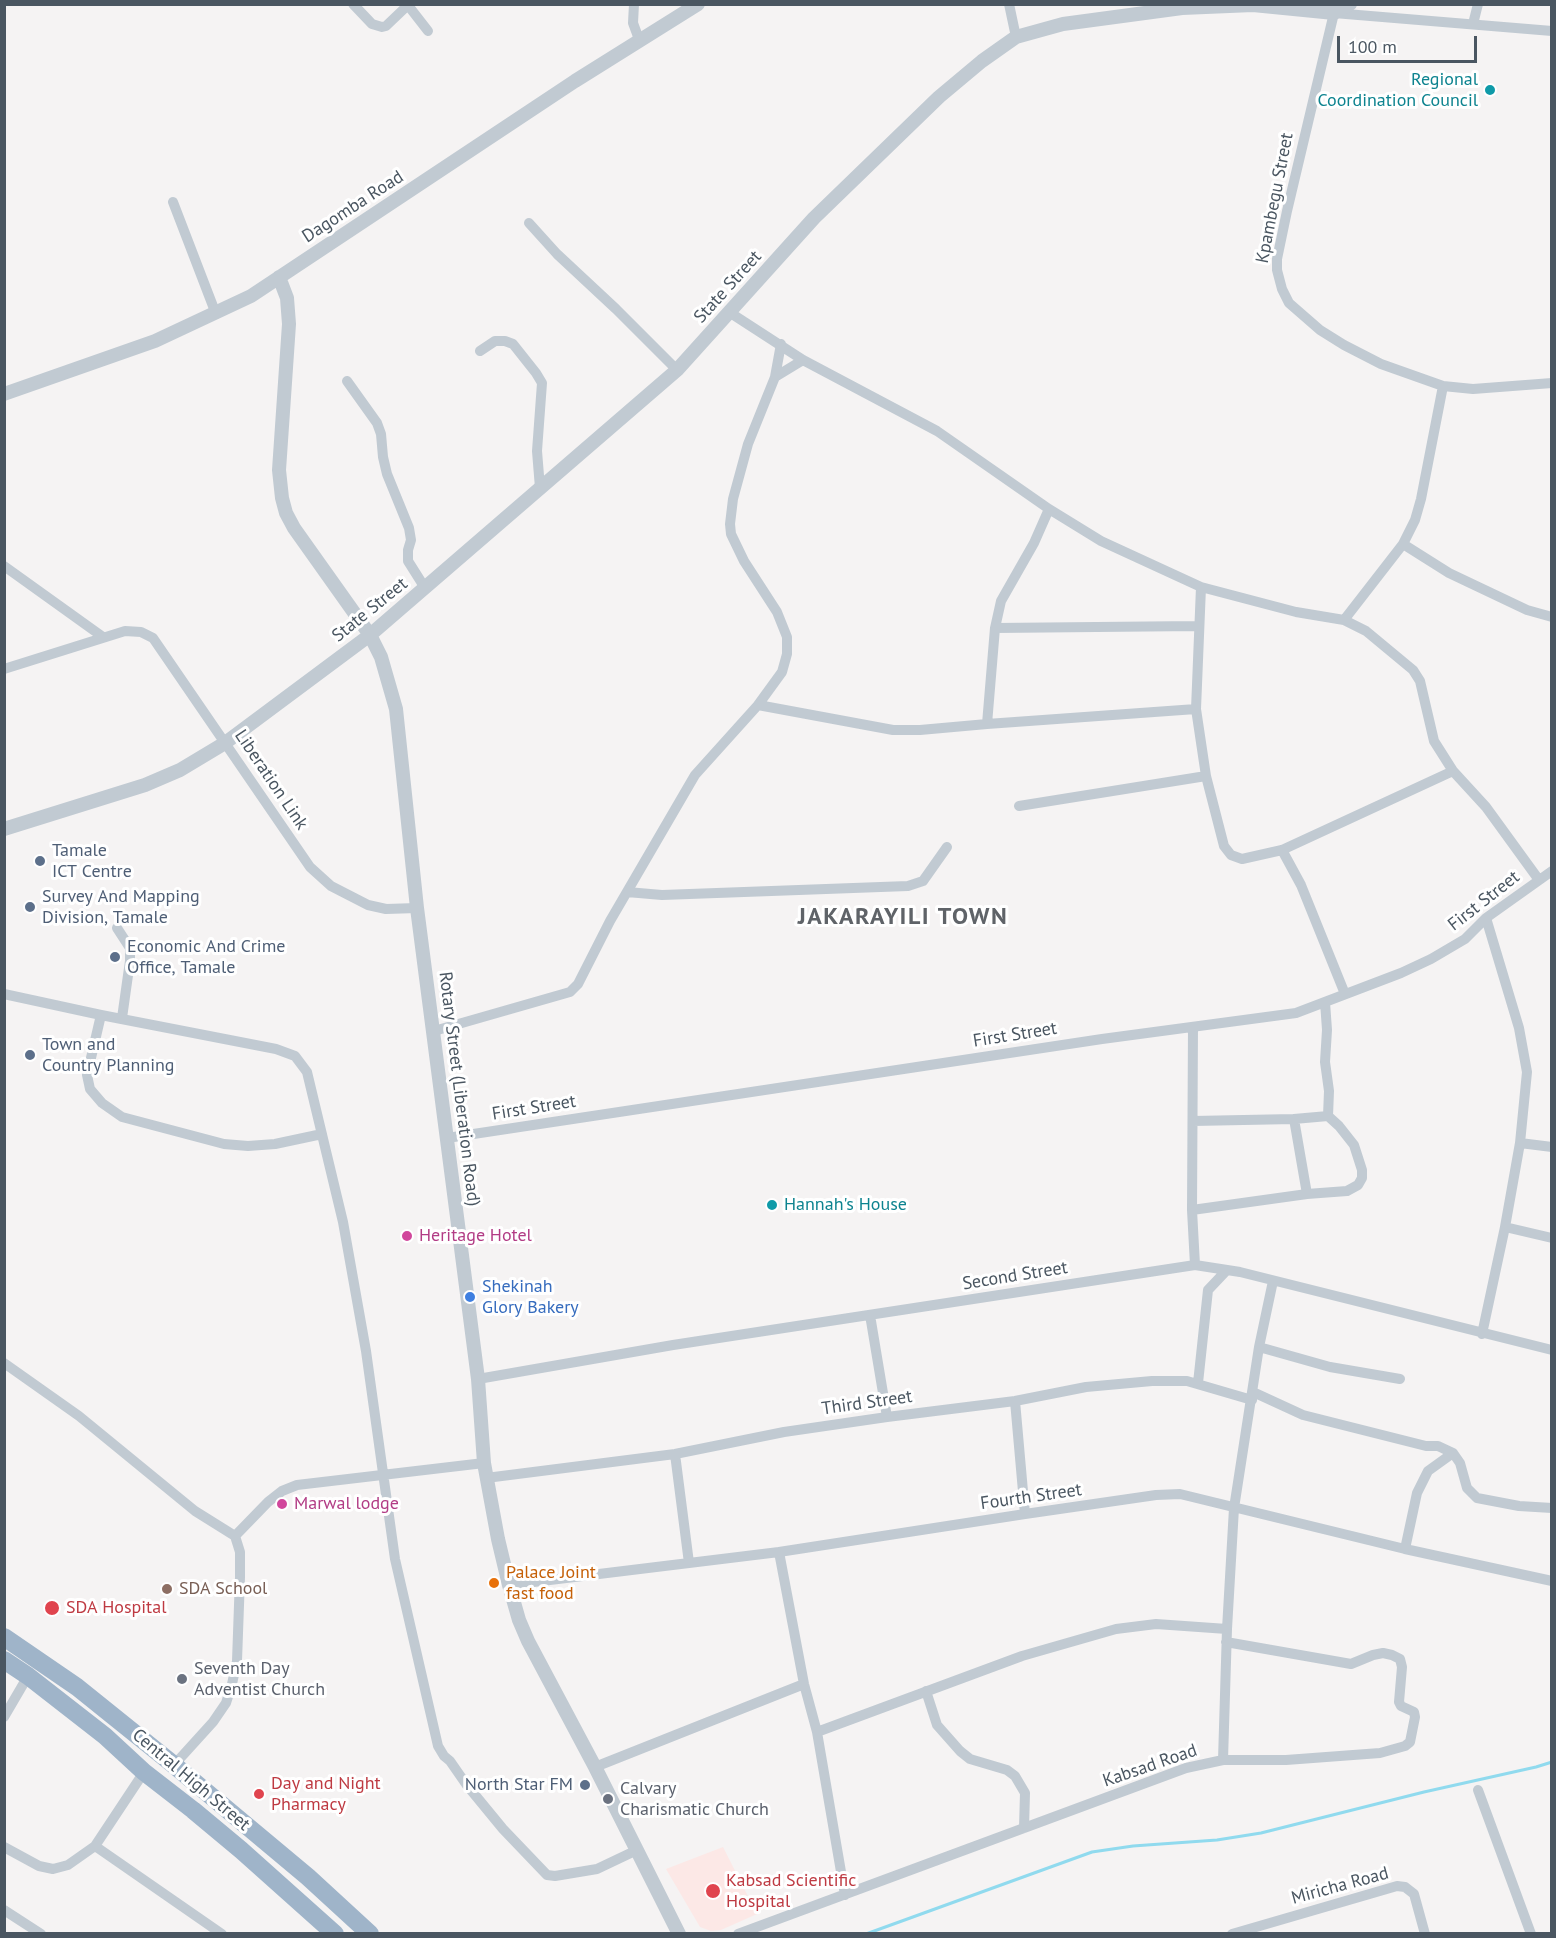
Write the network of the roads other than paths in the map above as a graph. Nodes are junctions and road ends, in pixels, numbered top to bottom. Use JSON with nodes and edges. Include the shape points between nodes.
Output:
{"nodes":[{"id":1,"x":354,"y":4,"type":"edge"},
{"id":2,"x":634,"y":4,"type":"edge"},
{"id":3,"x":698,"y":4,"type":"edge"},
{"id":4,"x":1009,"y":4,"type":"edge"},
{"id":5,"x":1350,"y":4,"type":"edge"},
{"id":6,"x":1478,"y":4,"type":"edge"},
{"id":7,"x":407,"y":5,"type":"edge"},
{"id":8,"x":1334,"y":13,"type":"junction"},
{"id":9,"x":1473,"y":24,"type":"junction"},
{"id":10,"x":428,"y":31,"type":"dead end"},
{"id":11,"x":1551,"y":32,"type":"edge"},
{"id":12,"x":1016,"y":37,"type":"junction"},
{"id":13,"x":640,"y":42,"type":"junction"},
{"id":14,"x":173,"y":202,"type":"dead end"},
{"id":15,"x":529,"y":223,"type":"dead end"},
{"id":16,"x":279,"y":277,"type":"junction"},
{"id":17,"x":729,"y":312,"type":"junction"},
{"id":18,"x":216,"y":314,"type":"junction"},
{"id":19,"x":781,"y":344,"type":"junction"},
{"id":20,"x":480,"y":351,"type":"dead end"},
{"id":21,"x":803,"y":360,"type":"junction"},
{"id":22,"x":677,"y":370,"type":"junction"},
{"id":23,"x":775,"y":377,"type":"junction"},
{"id":24,"x":347,"y":381,"type":"dead end"},
{"id":25,"x":1551,"y":383,"type":"edge"},
{"id":26,"x":1443,"y":386,"type":"junction"},
{"id":27,"x":4,"y":394,"type":"edge"},
{"id":28,"x":540,"y":488,"type":"junction"},
{"id":29,"x":1049,"y":509,"type":"junction"},
{"id":30,"x":1403,"y":544,"type":"junction"},
{"id":31,"x":4,"y":566,"type":"edge"},
{"id":32,"x":1201,"y":586,"type":"junction"},
{"id":33,"x":425,"y":588,"type":"junction"},
{"id":34,"x":1551,"y":617,"type":"edge"},
{"id":35,"x":1344,"y":620,"type":"junction"},
{"id":36,"x":1198,"y":626,"type":"junction"},
{"id":37,"x":994,"y":627,"type":"junction"},
{"id":38,"x":370,"y":635,"type":"junction"},
{"id":39,"x":103,"y":638,"type":"junction"},
{"id":40,"x":4,"y":669,"type":"edge"},
{"id":41,"x":758,"y":705,"type":"junction"},
{"id":42,"x":1196,"y":710,"type":"junction"},
{"id":43,"x":987,"y":724,"type":"junction"},
{"id":44,"x":225,"y":743,"type":"junction"},
{"id":45,"x":1454,"y":771,"type":"junction"},
{"id":46,"x":1206,"y":776,"type":"junction"},
{"id":47,"x":1019,"y":806,"type":"dead end"},
{"id":48,"x":4,"y":829,"type":"edge"},
{"id":49,"x":947,"y":847,"type":"dead end"},
{"id":50,"x":1282,"y":850,"type":"junction"},
{"id":51,"x":1551,"y":871,"type":"edge"},
{"id":52,"x":1539,"y":880,"type":"junction"},
{"id":53,"x":627,"y":892,"type":"junction"},
{"id":54,"x":417,"y":908,"type":"junction"},
{"id":55,"x":1486,"y":918,"type":"junction"},
{"id":56,"x":117,"y":928,"type":"dead end"},
{"id":57,"x":4,"y":994,"type":"edge"},
{"id":58,"x":1345,"y":994,"type":"junction"},
{"id":59,"x":1325,"y":1002,"type":"junction"},
{"id":60,"x":101,"y":1015,"type":"junction"},
{"id":61,"x":123,"y":1018,"type":"junction"},
{"id":62,"x":1192,"y":1027,"type":"junction"},
{"id":63,"x":434,"y":1031,"type":"junction"},
{"id":64,"x":1328,"y":1116,"type":"junction"},
{"id":65,"x":1294,"y":1119,"type":"junction"},
{"id":66,"x":1193,"y":1121,"type":"junction"},
{"id":67,"x":322,"y":1134,"type":"junction"},
{"id":68,"x":447,"y":1137,"type":"junction"},
{"id":69,"x":1520,"y":1143,"type":"junction"},
{"id":70,"x":1551,"y":1147,"type":"edge"},
{"id":71,"x":1307,"y":1194,"type":"junction"},
{"id":72,"x":1192,"y":1209,"type":"junction"},
{"id":73,"x":1506,"y":1227,"type":"junction"},
{"id":74,"x":1551,"y":1238,"type":"edge"},
{"id":75,"x":1195,"y":1265,"type":"junction"},
{"id":76,"x":1226,"y":1271,"type":"junction"},
{"id":77,"x":1273,"y":1281,"type":"junction"},
{"id":78,"x":870,"y":1315,"type":"junction"},
{"id":79,"x":1482,"y":1334,"type":"junction"},
{"id":80,"x":1259,"y":1347,"type":"junction"},
{"id":81,"x":1551,"y":1350,"type":"edge"},
{"id":82,"x":4,"y":1363,"type":"edge"},
{"id":83,"x":478,"y":1379,"type":"junction"},
{"id":84,"x":1400,"y":1379,"type":"dead end"},
{"id":85,"x":1198,"y":1383,"type":"junction"},
{"id":86,"x":1253,"y":1396,"type":"junction"},
{"id":87,"x":1015,"y":1401,"type":"junction"},
{"id":88,"x":887,"y":1417,"type":"junction"},
{"id":89,"x":1453,"y":1452,"type":"junction"},
{"id":90,"x":675,"y":1454,"type":"junction"},
{"id":91,"x":484,"y":1463,"type":"junction"},
{"id":92,"x":384,"y":1473,"type":"junction"},
{"id":93,"x":486,"y":1478,"type":"junction"},
{"id":94,"x":1234,"y":1508,"type":"junction"},
{"id":95,"x":1551,"y":1508,"type":"edge"},
{"id":96,"x":1025,"y":1514,"type":"junction"},
{"id":97,"x":235,"y":1536,"type":"junction"},
{"id":98,"x":1405,"y":1549,"type":"junction"},
{"id":99,"x":779,"y":1552,"type":"junction"},
{"id":100,"x":689,"y":1563,"type":"junction"},
{"id":101,"x":1551,"y":1581,"type":"edge"},
{"id":102,"x":509,"y":1585,"type":"junction"},
{"id":103,"x":1227,"y":1629,"type":"junction"},
{"id":104,"x":4,"y":1636,"type":"edge"},
{"id":105,"x":1227,"y":1642,"type":"junction"},
{"id":106,"x":4,"y":1660,"type":"edge"},
{"id":107,"x":28,"y":1676,"type":"junction"},
{"id":108,"x":804,"y":1684,"type":"junction"},
{"id":109,"x":926,"y":1691,"type":"junction"},
{"id":110,"x":4,"y":1717,"type":"edge"},
{"id":111,"x":817,"y":1732,"type":"junction"},
{"id":112,"x":1222,"y":1760,"type":"junction"},
{"id":113,"x":174,"y":1765,"type":"junction"},
{"id":114,"x":595,"y":1767,"type":"junction"},
{"id":115,"x":144,"y":1772,"type":"junction"},
{"id":116,"x":1478,"y":1790,"type":"dead end"},
{"id":117,"x":1024,"y":1828,"type":"junction"},
{"id":118,"x":4,"y":1846,"type":"edge"},
{"id":119,"x":95,"y":1846,"type":"junction"},
{"id":120,"x":637,"y":1850,"type":"junction"},
{"id":121,"x":845,"y":1895,"type":"junction"},
{"id":122,"x":4,"y":1910,"type":"edge"},
{"id":123,"x":41,"y":1934,"type":"edge"},
{"id":124,"x":222,"y":1934,"type":"edge"},
{"id":125,"x":335,"y":1934,"type":"edge"},
{"id":126,"x":370,"y":1934,"type":"edge"},
{"id":127,"x":679,"y":1934,"type":"edge"},
{"id":128,"x":738,"y":1934,"type":"edge"},
{"id":129,"x":1233,"y":1934,"type":"edge"},
{"id":130,"x":1425,"y":1934,"type":"edge"},
{"id":131,"x":1531,"y":1934,"type":"edge"}],
"edges":[{"from":1,"to":7,"type":"street","via":[[372,24],[382,27]]},
{"from":2,"to":13,"type":"street","via":[[633,23]]},
{"from":3,"to":13,"type":"street","name":"Dagomba Road"},
{"from":4,"to":12,"type":"street"},
{"from":5,"to":8,"type":"street"},
{"from":6,"to":9,"type":"street"},
{"from":7,"to":10,"type":"street"},
{"from":8,"to":9,"type":"street","name":"State Street"},
{"from":8,"to":12,"type":"street","name":"State Street","via":[[1252,4],[1223,5],[1063,24]]},
{"from":8,"to":26,"type":"street","name":"Kpambegu Street","via":[[1277,259],[1282,289],[1289,303],[1344,345]]},
{"from":9,"to":11,"type":"street","name":"State Street"},
{"from":12,"to":17,"type":"street","name":"State Street","via":[[958,81],[901,133],[814,218]]},
{"from":13,"to":16,"type":"street","name":"Dagomba Road"},
{"from":14,"to":18,"type":"street"},
{"from":15,"to":22,"type":"street"},
{"from":16,"to":18,"type":"street","name":"Dagomba Road"},
{"from":16,"to":38,"type":"street","name":"Rotary Street (Liberation Road)","via":[[287,298],[289,324],[279,470],[282,498],[294,528]]},
{"from":17,"to":19,"type":"street"},
{"from":17,"to":22,"type":"street","name":"State Street"},
{"from":18,"to":27,"type":"street","name":"Dagomba Road","via":[[155,341]]},
{"from":19,"to":21,"type":"street"},
{"from":19,"to":23,"type":"street"},
{"from":20,"to":28,"type":"street","via":[[495,341],[513,344],[542,383],[537,451]]},
{"from":21,"to":23,"type":"street"},
{"from":21,"to":29,"type":"street","via":[[937,431]]},
{"from":22,"to":28,"type":"street","name":"State Street"},
{"from":23,"to":41,"type":"street","via":[[748,444],[730,514],[732,534],[744,561],[777,612],[787,637],[788,654],[782,672]]},
{"from":24,"to":33,"type":"street","via":[[377,423],[387,474],[410,528],[408,561]]},
{"from":25,"to":26,"type":"street","name":"Kpambegu Street","via":[[1473,389]]},
{"from":26,"to":30,"type":"street","via":[[1421,499]]},
{"from":28,"to":33,"type":"street","name":"State Street"},
{"from":29,"to":32,"type":"street","via":[[1101,541]]},
{"from":29,"to":37,"type":"street","via":[[1001,601]]},
{"from":30,"to":34,"type":"street","via":[[1449,573],[1527,610]]},
{"from":30,"to":35,"type":"street"},
{"from":31,"to":39,"type":"street"},
{"from":32,"to":35,"type":"street","via":[[1296,612]]},
{"from":32,"to":36,"type":"street"},
{"from":33,"to":38,"type":"street","name":"State Street"},
{"from":35,"to":45,"type":"street","via":[[1366,631],[1413,670],[1420,681],[1434,741]]},
{"from":36,"to":37,"type":"street"},
{"from":36,"to":42,"type":"street"},
{"from":37,"to":43,"type":"street"},
{"from":38,"to":44,"type":"street","name":"State Street"},
{"from":38,"to":54,"type":"street","name":"Rotary Street (Liberation Road)","via":[[381,657],[396,709]]},
{"from":39,"to":40,"type":"street"},
{"from":39,"to":44,"type":"street","name":"Liberation Link","via":[[125,631],[153,638]]},
{"from":41,"to":43,"type":"street","via":[[893,730]]},
{"from":41,"to":53,"type":"street","via":[[695,775]]},
{"from":42,"to":43,"type":"street"},
{"from":42,"to":46,"type":"street"},
{"from":44,"to":48,"type":"street","name":"State Street","via":[[145,785]]},
{"from":44,"to":54,"type":"street","name":"Liberation Link","via":[[310,867],[331,886],[368,905]]},
{"from":45,"to":50,"type":"street"},
{"from":45,"to":52,"type":"street","via":[[1486,807]]},
{"from":46,"to":47,"type":"street"},
{"from":46,"to":50,"type":"street","via":[[1224,846],[1231,855],[1242,859]]},
{"from":49,"to":53,"type":"street","via":[[923,881],[908,886],[662,895]]},
{"from":50,"to":58,"type":"street","via":[[1301,885]]},
{"from":51,"to":52,"type":"street","name":"First Street"},
{"from":52,"to":55,"type":"street","name":"First Street"},
{"from":53,"to":63,"type":"street","via":[[570,992]]},
{"from":54,"to":63,"type":"street","name":"Rotary Street (Liberation Road)"},
{"from":55,"to":58,"type":"street","name":"First Street","via":[[1465,939],[1431,958]]},
{"from":55,"to":69,"type":"street","via":[[1524,1051],[1527,1071]]},
{"from":56,"to":61,"type":"street","via":[[130,948]]},
{"from":57,"to":60,"type":"street"},
{"from":58,"to":59,"type":"street","name":"First Street"},
{"from":59,"to":62,"type":"street","name":"First Street","via":[[1296,1013]]},
{"from":59,"to":64,"type":"street"},
{"from":60,"to":61,"type":"street"},
{"from":60,"to":67,"type":"street","via":[[87,1075],[90,1089],[122,1117],[224,1144],[275,1144]]},
{"from":61,"to":67,"type":"street","via":[[295,1056],[307,1072]]},
{"from":62,"to":66,"type":"street"},
{"from":62,"to":68,"type":"street","name":"First Street"},
{"from":63,"to":68,"type":"street","name":"Rotary Street (Liberation Road)"},
{"from":64,"to":65,"type":"street"},
{"from":64,"to":71,"type":"street","via":[[1354,1145],[1362,1178],[1347,1191]]},
{"from":65,"to":66,"type":"street"},
{"from":65,"to":71,"type":"street"},
{"from":66,"to":72,"type":"street"},
{"from":67,"to":92,"type":"street","via":[[343,1222]]},
{"from":68,"to":83,"type":"street","name":"Rotary Street (Liberation Road)"},
{"from":69,"to":70,"type":"street"},
{"from":69,"to":73,"type":"street"},
{"from":71,"to":72,"type":"street"},
{"from":72,"to":75,"type":"street"},
{"from":73,"to":74,"type":"street"},
{"from":73,"to":79,"type":"street"},
{"from":75,"to":76,"type":"street","name":"Second Street"},
{"from":75,"to":78,"type":"street","name":"Second Street"},
{"from":76,"to":77,"type":"street","name":"Second Street"},
{"from":76,"to":85,"type":"street","via":[[1208,1290]]},
{"from":77,"to":79,"type":"street","name":"Second Street"},
{"from":77,"to":80,"type":"street","name":"Kabsad Road"},
{"from":78,"to":83,"type":"street","name":"Second Street"},
{"from":78,"to":88,"type":"street"},
{"from":79,"to":81,"type":"street","name":"Second Street"},
{"from":80,"to":84,"type":"street","via":[[1330,1367]]},
{"from":80,"to":86,"type":"street","name":"Kabsad Road"},
{"from":82,"to":97,"type":"street","via":[[79,1416],[195,1511]]},
{"from":83,"to":91,"type":"street","name":"Rotary Street (Liberation Road)"},
{"from":85,"to":86,"type":"street","name":"Third Street"},
{"from":85,"to":87,"type":"street","name":"Third Street","via":[[1152,1381],[1086,1387]]},
{"from":86,"to":89,"type":"street","name":"Third Street","via":[[1337,1426]]},
{"from":86,"to":94,"type":"street","name":"Kabsad Road"},
{"from":87,"to":88,"type":"street","name":"Third Street"},
{"from":87,"to":96,"type":"street"},
{"from":88,"to":90,"type":"street","name":"Third Street"},
{"from":89,"to":95,"type":"street","via":[[1467,1488],[1478,1498]]},
{"from":89,"to":98,"type":"street","via":[[1428,1471],[1418,1493]]},
{"from":90,"to":93,"type":"street","name":"Third Street"},
{"from":90,"to":100,"type":"street"},
{"from":91,"to":92,"type":"street"},
{"from":91,"to":93,"type":"street","name":"Rotary Street (Liberation Road)"},
{"from":92,"to":97,"type":"street","via":[[297,1485],[282,1491]]},
{"from":92,"to":120,"type":"street","via":[[395,1558],[438,1746],[444,1756],[503,1829],[547,1875],[597,1869]]},
{"from":93,"to":102,"type":"street","name":"Rotary Street (Liberation Road)"},
{"from":94,"to":96,"type":"street","name":"Fourth Street","via":[[1180,1494]]},
{"from":94,"to":98,"type":"street","name":"Fourth Street"},
{"from":94,"to":103,"type":"street","name":"Kabsad Road"},
{"from":96,"to":99,"type":"street","name":"Fourth Street"},
{"from":97,"to":113,"type":"street","via":[[240,1552],[240,1577],[237,1661],[232,1684],[226,1703],[213,1722]]},
{"from":98,"to":101,"type":"street","name":"Fourth Street"},
{"from":99,"to":100,"type":"street","name":"Fourth Street"},
{"from":99,"to":108,"type":"street"},
{"from":100,"to":102,"type":"street","name":"Fourth Street"},
{"from":102,"to":114,"type":"street","name":"Rotary Street (Liberation Road)","via":[[528,1641]]},
{"from":103,"to":105,"type":"street","name":"Kabsad Road"},
{"from":103,"to":109,"type":"street","via":[[1156,1624],[1116,1629],[1022,1656]]},
{"from":104,"to":113,"type":"highway","name":"Central High Street"},
{"from":105,"to":112,"type":"street","name":"Kabsad Road"},
{"from":105,"to":112,"type":"street","via":[[1351,1665],[1373,1655],[1392,1655],[1400,1659],[1402,1667],[1399,1702],[1414,1712],[1415,1718],[1410,1742],[1380,1753]]},
{"from":106,"to":107,"type":"highway","name":"Central High Street"},
{"from":107,"to":110,"type":"street"},
{"from":107,"to":115,"type":"highway","name":"Central High Street"},
{"from":108,"to":111,"type":"street"},
{"from":108,"to":114,"type":"street"},
{"from":109,"to":111,"type":"street"},
{"from":109,"to":117,"type":"street","via":[[937,1725],[960,1751],[970,1759],[1015,1776],[1025,1793]]},
{"from":111,"to":121,"type":"street"},
{"from":112,"to":117,"type":"street","name":"Kabsad Road","via":[[1186,1768]]},
{"from":113,"to":126,"type":"highway","name":"Central High Street"},
{"from":114,"to":120,"type":"street","name":"Rotary Street (Liberation Road)"},
{"from":115,"to":119,"type":"street"},
{"from":115,"to":125,"type":"highway","name":"Central High Street"},
{"from":116,"to":131,"type":"street"},
{"from":117,"to":121,"type":"street","name":"Kabsad Road"},
{"from":118,"to":119,"type":"street","via":[[32,1864],[53,1869],[68,1866]]},
{"from":119,"to":124,"type":"street"},
{"from":120,"to":127,"type":"street","name":"Rotary Street (Liberation Road)"},
{"from":121,"to":128,"type":"street","name":"Kabsad Road"},
{"from":122,"to":123,"type":"street"},
{"from":129,"to":130,"type":"street","name":"Miricha Road","via":[[1397,1886],[1414,1894]]}]}
